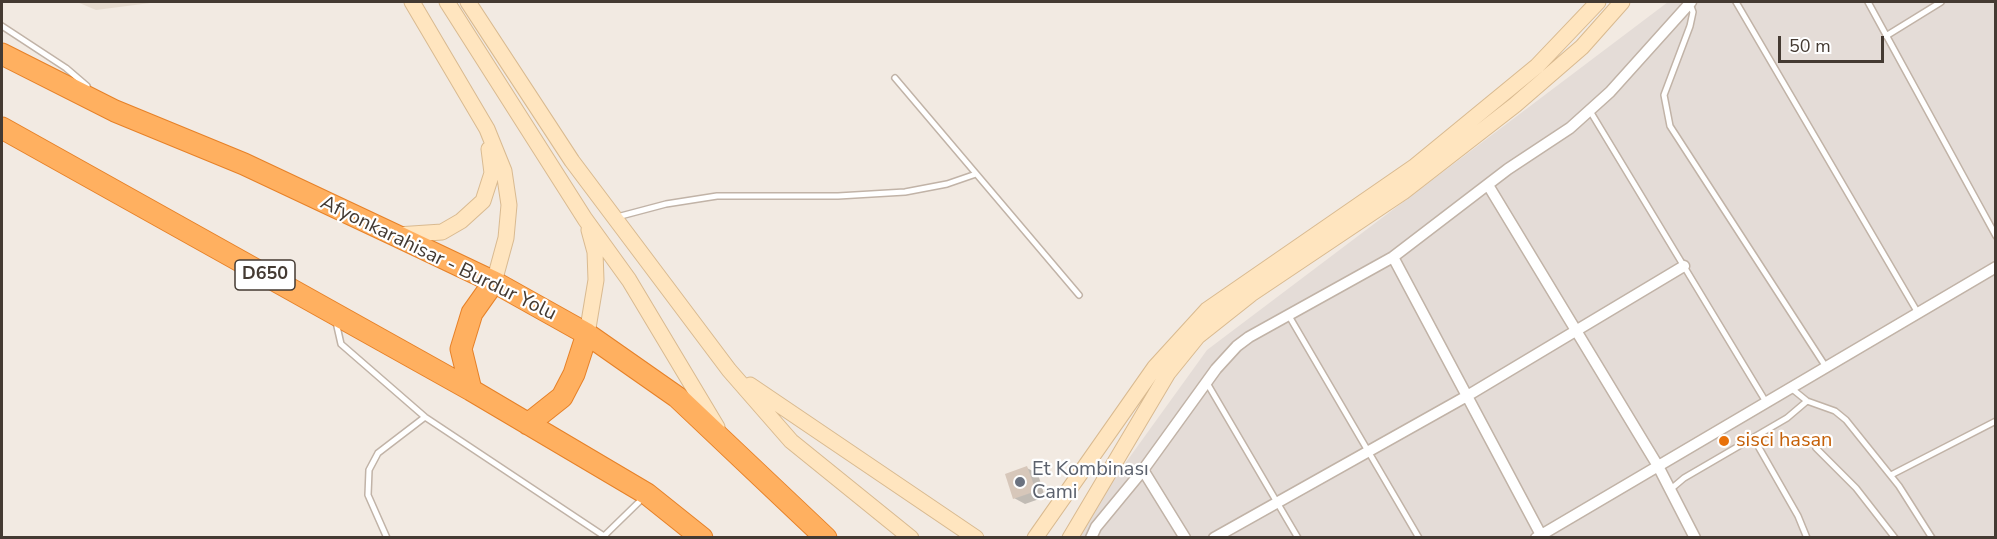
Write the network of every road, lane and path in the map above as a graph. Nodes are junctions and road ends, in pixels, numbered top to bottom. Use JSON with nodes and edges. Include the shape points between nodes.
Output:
{"nodes":[{"id":1,"x":412,"y":2,"type":"edge"},
{"id":2,"x":447,"y":2,"type":"edge"},
{"id":3,"x":468,"y":2,"type":"edge"},
{"id":4,"x":1598,"y":2,"type":"edge"},
{"id":5,"x":1622,"y":2,"type":"edge"},
{"id":6,"x":1690,"y":2,"type":"edge"},
{"id":7,"x":1737,"y":2,"type":"edge"},
{"id":8,"x":1868,"y":2,"type":"edge"},
{"id":9,"x":1941,"y":2,"type":"edge"},
{"id":10,"x":2,"y":26,"type":"edge"},
{"id":11,"x":1886,"y":36,"type":"junction"},
{"id":12,"x":2,"y":54,"type":"edge"},
{"id":13,"x":895,"y":78,"type":"dead end"},
{"id":14,"x":115,"y":111,"type":"junction"},
{"id":15,"x":1590,"y":111,"type":"junction"},
{"id":16,"x":2,"y":128,"type":"edge"},
{"id":17,"x":486,"y":129,"type":"junction"},
{"id":18,"x":976,"y":174,"type":"junction"},
{"id":19,"x":1488,"y":185,"type":"junction"},
{"id":20,"x":615,"y":217,"type":"junction"},
{"id":21,"x":585,"y":219,"type":"junction"},
{"id":22,"x":395,"y":235,"type":"junction"},
{"id":23,"x":1995,"y":236,"type":"edge"},
{"id":24,"x":1394,"y":257,"type":"junction"},
{"id":25,"x":1684,"y":266,"type":"junction"},
{"id":26,"x":1995,"y":267,"type":"edge"},
{"id":27,"x":494,"y":282,"type":"junction"},
{"id":28,"x":1079,"y":295,"type":"dead end"},
{"id":29,"x":1918,"y":313,"type":"junction"},
{"id":30,"x":336,"y":315,"type":"junction"},
{"id":31,"x":1289,"y":316,"type":"junction"},
{"id":32,"x":1576,"y":331,"type":"junction"},
{"id":33,"x":587,"y":334,"type":"junction"},
{"id":34,"x":1826,"y":367,"type":"junction"},
{"id":35,"x":729,"y":370,"type":"junction"},
{"id":36,"x":1206,"y":382,"type":"junction"},
{"id":37,"x":1791,"y":387,"type":"junction"},
{"id":38,"x":471,"y":390,"type":"junction"},
{"id":39,"x":1467,"y":396,"type":"junction"},
{"id":40,"x":1807,"y":401,"type":"junction"},
{"id":41,"x":1766,"y":402,"type":"junction"},
{"id":42,"x":425,"y":417,"type":"junction"},
{"id":43,"x":1995,"y":422,"type":"edge"},
{"id":44,"x":528,"y":424,"type":"junction"},
{"id":45,"x":1754,"y":439,"type":"junction"},
{"id":46,"x":724,"y":440,"type":"junction"},
{"id":47,"x":1816,"y":448,"type":"dead end"},
{"id":48,"x":1369,"y":451,"type":"junction"},
{"id":49,"x":1658,"y":465,"type":"junction"},
{"id":50,"x":1143,"y":470,"type":"junction"},
{"id":51,"x":1891,"y":476,"type":"junction"},
{"id":52,"x":1671,"y":489,"type":"junction"},
{"id":53,"x":647,"y":494,"type":"junction"},
{"id":54,"x":1277,"y":502,"type":"junction"},
{"id":55,"x":1539,"y":536,"type":"edge"},
{"id":56,"x":387,"y":537,"type":"edge"},
{"id":57,"x":606,"y":537,"type":"edge"},
{"id":58,"x":702,"y":537,"type":"edge"},
{"id":59,"x":826,"y":537,"type":"edge"},
{"id":60,"x":911,"y":537,"type":"edge"},
{"id":61,"x":976,"y":537,"type":"edge"},
{"id":62,"x":1035,"y":537,"type":"edge"},
{"id":63,"x":1070,"y":537,"type":"edge"},
{"id":64,"x":1091,"y":537,"type":"edge"},
{"id":65,"x":1185,"y":537,"type":"edge"},
{"id":66,"x":1214,"y":537,"type":"edge"},
{"id":67,"x":1298,"y":537,"type":"edge"},
{"id":68,"x":1419,"y":537,"type":"edge"},
{"id":69,"x":1695,"y":537,"type":"edge"},
{"id":70,"x":1808,"y":537,"type":"edge"},
{"id":71,"x":1895,"y":537,"type":"edge"},
{"id":72,"x":1932,"y":537,"type":"edge"}],
"edges":[{"from":1,"to":17,"type":"main road"},
{"from":2,"to":21,"type":"main road"},
{"from":3,"to":20,"type":"main road","via":[[572,160]]},
{"from":4,"to":62,"type":"main road","via":[[1537,66],[1414,167],[1207,310],[1155,367]]},
{"from":5,"to":63,"type":"main road","via":[[1582,47],[1515,105],[1403,192],[1251,294],[1198,336],[1168,373]]},
{"from":6,"to":15,"type":"street"},
{"from":6,"to":34,"type":"lane","via":[[1690,26],[1664,95],[1670,126]]},
{"from":7,"to":29,"type":"lane"},
{"from":8,"to":11,"type":"lane"},
{"from":9,"to":11,"type":"lane"},
{"from":10,"to":14,"type":"lane","via":[[66,68]]},
{"from":11,"to":23,"type":"lane"},
{"from":12,"to":14,"type":"highway","name":"Afyonkarahisar - Burdur Yolu"},
{"from":13,"to":18,"type":"lane"},
{"from":14,"to":22,"type":"highway","name":"Afyonkarahisar - Burdur Yolu","via":[[244,164]]},
{"from":15,"to":19,"type":"street"},
{"from":15,"to":25,"type":"lane"},
{"from":16,"to":30,"type":"highway","number":"D650"},
{"from":17,"to":22,"type":"main road","via":[[492,173],[483,201],[442,232]]},
{"from":17,"to":27,"type":"main road","via":[[504,171],[509,205],[506,238]]},
{"from":18,"to":20,"type":"lane","via":[[905,192],[717,196]]},
{"from":18,"to":28,"type":"lane"},
{"from":19,"to":24,"type":"street"},
{"from":19,"to":32,"type":"street"},
{"from":20,"to":35,"type":"main road"},
{"from":21,"to":33,"type":"main road","via":[[595,252],[596,280]]},
{"from":21,"to":46,"type":"main road","via":[[629,280]]},
{"from":22,"to":27,"type":"highway","name":"Afyonkarahisar - Burdur Yolu"},
{"from":24,"to":31,"type":"street"},
{"from":24,"to":39,"type":"street"},
{"from":25,"to":32,"type":"street"},
{"from":25,"to":41,"type":"lane"},
{"from":26,"to":29,"type":"street"},
{"from":27,"to":33,"type":"highway","name":"Afyonkarahisar - Burdur Yolu"},
{"from":27,"to":38,"type":"highway","via":[[472,313],[461,349]]},
{"from":29,"to":34,"type":"street"},
{"from":30,"to":38,"type":"highway","number":"D650"},
{"from":30,"to":42,"type":"lane","via":[[341,344]]},
{"from":31,"to":36,"type":"street","via":[[1249,337]]},
{"from":31,"to":48,"type":"lane"},
{"from":32,"to":39,"type":"street"},
{"from":32,"to":49,"type":"street"},
{"from":33,"to":44,"type":"highway","via":[[562,397]]},
{"from":33,"to":46,"type":"highway","name":"Afyonkarahisar - Burdur Yolu","via":[[677,397]]},
{"from":34,"to":37,"type":"street"},
{"from":35,"to":60,"type":"main road","via":[[791,441]]},
{"from":35,"to":61,"type":"main road"},
{"from":36,"to":50,"type":"street"},
{"from":36,"to":54,"type":"lane"},
{"from":37,"to":40,"type":"lane"},
{"from":37,"to":41,"type":"street"},
{"from":38,"to":44,"type":"highway","number":"D650"},
{"from":39,"to":48,"type":"street"},
{"from":39,"to":55,"type":"street"},
{"from":40,"to":45,"type":"lane"},
{"from":40,"to":51,"type":"lane","via":[[1841,415]]},
{"from":41,"to":49,"type":"street"},
{"from":42,"to":56,"type":"lane","via":[[378,453],[369,470],[368,495]]},
{"from":42,"to":57,"type":"lane"},
{"from":43,"to":51,"type":"lane"},
{"from":44,"to":53,"type":"highway","number":"D650"},
{"from":45,"to":52,"type":"lane"},
{"from":45,"to":70,"type":"lane"},
{"from":46,"to":59,"type":"highway","name":"Afyonkarahisar - Burdur Yolu"},
{"from":47,"to":71,"type":"lane","via":[[1856,488]]},
{"from":48,"to":54,"type":"street"},
{"from":48,"to":68,"type":"lane"},
{"from":49,"to":52,"type":"street"},
{"from":49,"to":55,"type":"street"},
{"from":50,"to":64,"type":"street"},
{"from":50,"to":65,"type":"street"},
{"from":51,"to":72,"type":"lane"},
{"from":52,"to":69,"type":"street"},
{"from":53,"to":57,"type":"lane"},
{"from":53,"to":58,"type":"highway","number":"D650"},
{"from":54,"to":66,"type":"street"},
{"from":54,"to":67,"type":"lane"}]}
